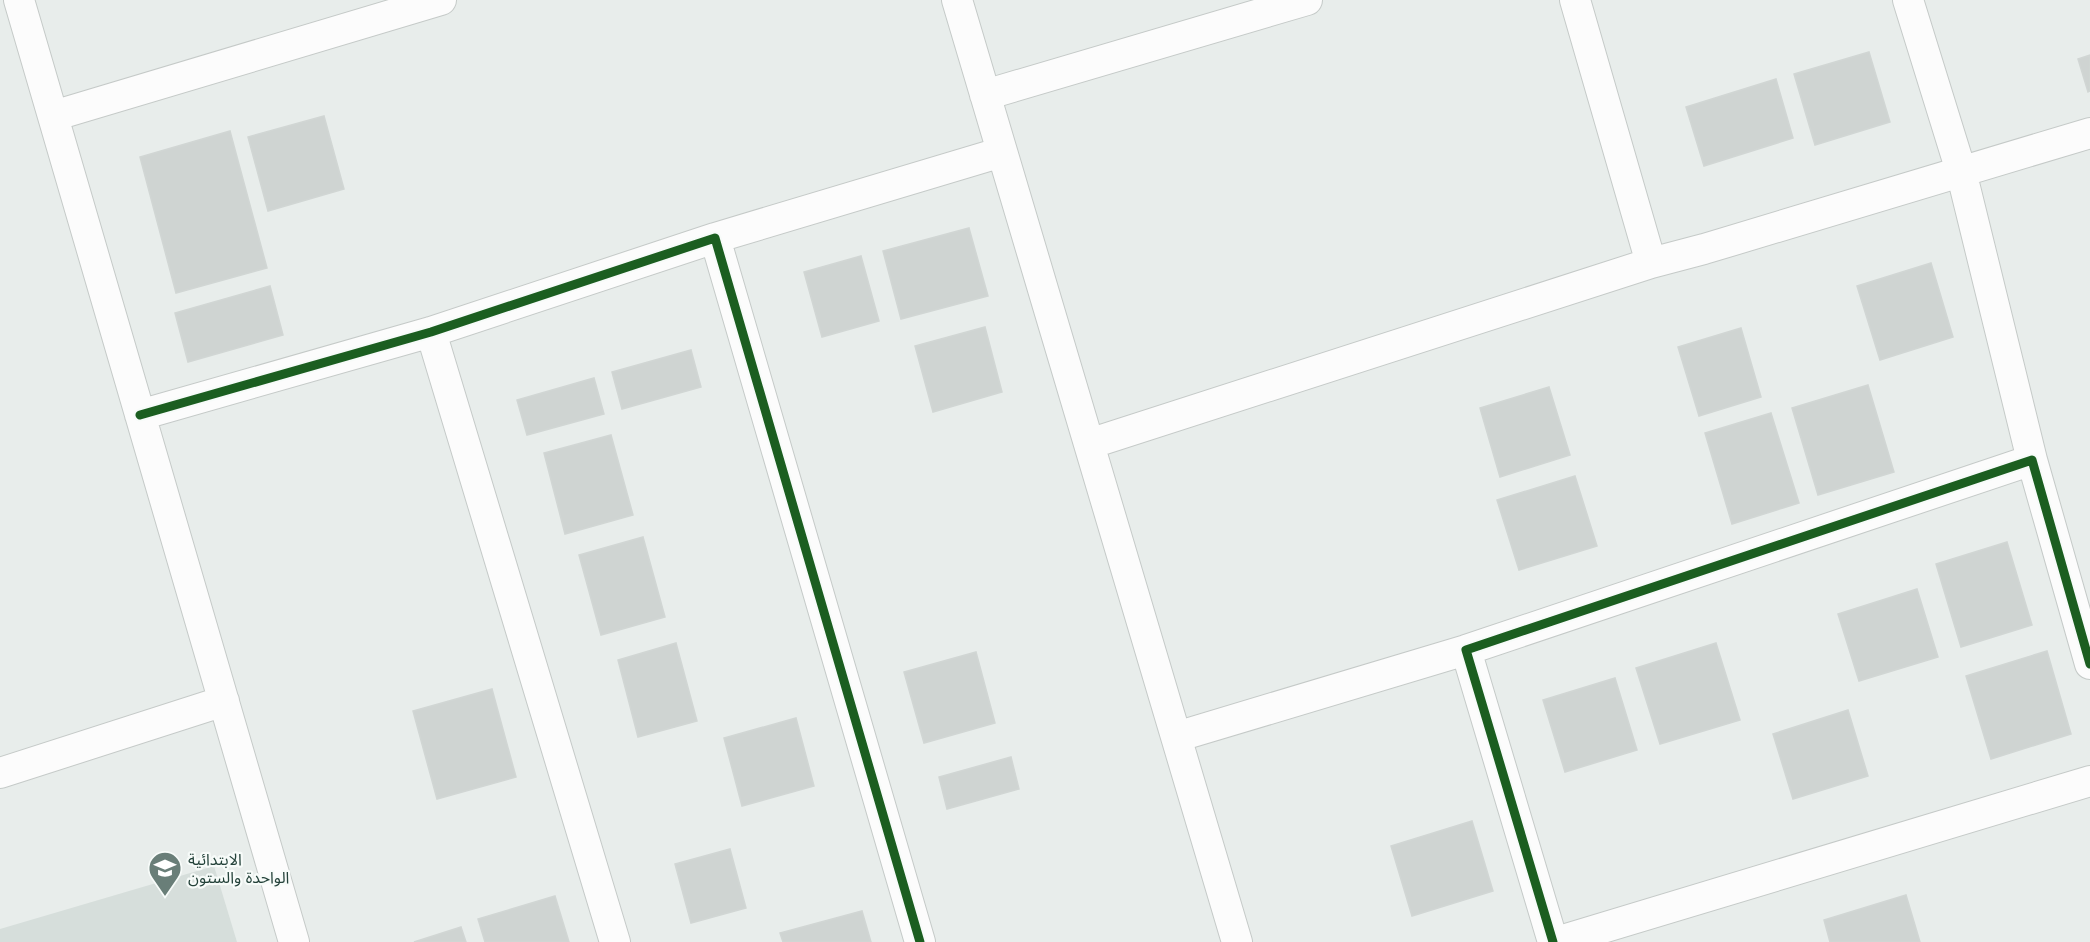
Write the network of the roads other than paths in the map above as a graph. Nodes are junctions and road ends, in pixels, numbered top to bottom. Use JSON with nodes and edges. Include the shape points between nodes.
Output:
{"nodes":[{"id":1,"x":19,"y":0,"type":"edge"},
{"id":2,"x":441,"y":0,"type":"edge"},
{"id":3,"x":957,"y":0,"type":"edge"},
{"id":4,"x":1307,"y":0,"type":"edge"},
{"id":5,"x":1575,"y":0,"type":"edge"},
{"id":6,"x":1908,"y":0,"type":"edge"},
{"id":7,"x":351,"y":13,"type":"edge"},
{"id":8,"x":985,"y":95,"type":"junction"},
{"id":9,"x":53,"y":116,"type":"junction"},
{"id":10,"x":2090,"y":133,"type":"edge"},
{"id":11,"x":1002,"y":152,"type":"junction"},
{"id":12,"x":1961,"y":171,"type":"junction"},
{"id":13,"x":715,"y":238,"type":"junction"},
{"id":14,"x":1651,"y":263,"type":"junction"},
{"id":15,"x":431,"y":332,"type":"junction"},
{"id":16,"x":140,"y":415,"type":"junction"},
{"id":17,"x":1089,"y":444,"type":"junction"},
{"id":18,"x":2032,"y":459,"type":"junction"},
{"id":19,"x":1467,"y":650,"type":"junction"},
{"id":20,"x":2090,"y":664,"type":"edge"},
{"id":21,"x":224,"y":701,"type":"junction"},
{"id":22,"x":1176,"y":737,"type":"junction"},
{"id":23,"x":0,"y":774,"type":"edge"},
{"id":24,"x":2090,"y":781,"type":"edge"},
{"id":25,"x":294,"y":942,"type":"edge"},
{"id":26,"x":615,"y":942,"type":"edge"},
{"id":27,"x":920,"y":942,"type":"edge"},
{"id":28,"x":1237,"y":942,"type":"edge"},
{"id":29,"x":1555,"y":942,"type":"edge"}],
"edges":[{"from":1,"to":9,"type":"street"},
{"from":2,"to":7,"type":"street"},
{"from":3,"to":8,"type":"street"},
{"from":4,"to":8,"type":"street"},
{"from":5,"to":14,"type":"street"},
{"from":6,"to":12,"type":"street"},
{"from":7,"to":9,"type":"street"},
{"from":8,"to":11,"type":"street"},
{"from":9,"to":16,"type":"street"},
{"from":10,"to":12,"type":"street"},
{"from":11,"to":13,"type":"street"},
{"from":11,"to":17,"type":"street"},
{"from":12,"to":14,"type":"street"},
{"from":12,"to":18,"type":"street"},
{"from":13,"to":15,"type":"street"},
{"from":13,"to":27,"type":"street"},
{"from":14,"to":17,"type":"street"},
{"from":15,"to":16,"type":"street"},
{"from":15,"to":26,"type":"street"},
{"from":16,"to":21,"type":"street"},
{"from":17,"to":22,"type":"street"},
{"from":18,"to":19,"type":"street"},
{"from":18,"to":20,"type":"street"},
{"from":19,"to":22,"type":"street"},
{"from":19,"to":29,"type":"street"},
{"from":21,"to":23,"type":"street"},
{"from":21,"to":25,"type":"street"},
{"from":22,"to":28,"type":"street"},
{"from":24,"to":29,"type":"street"}]}
